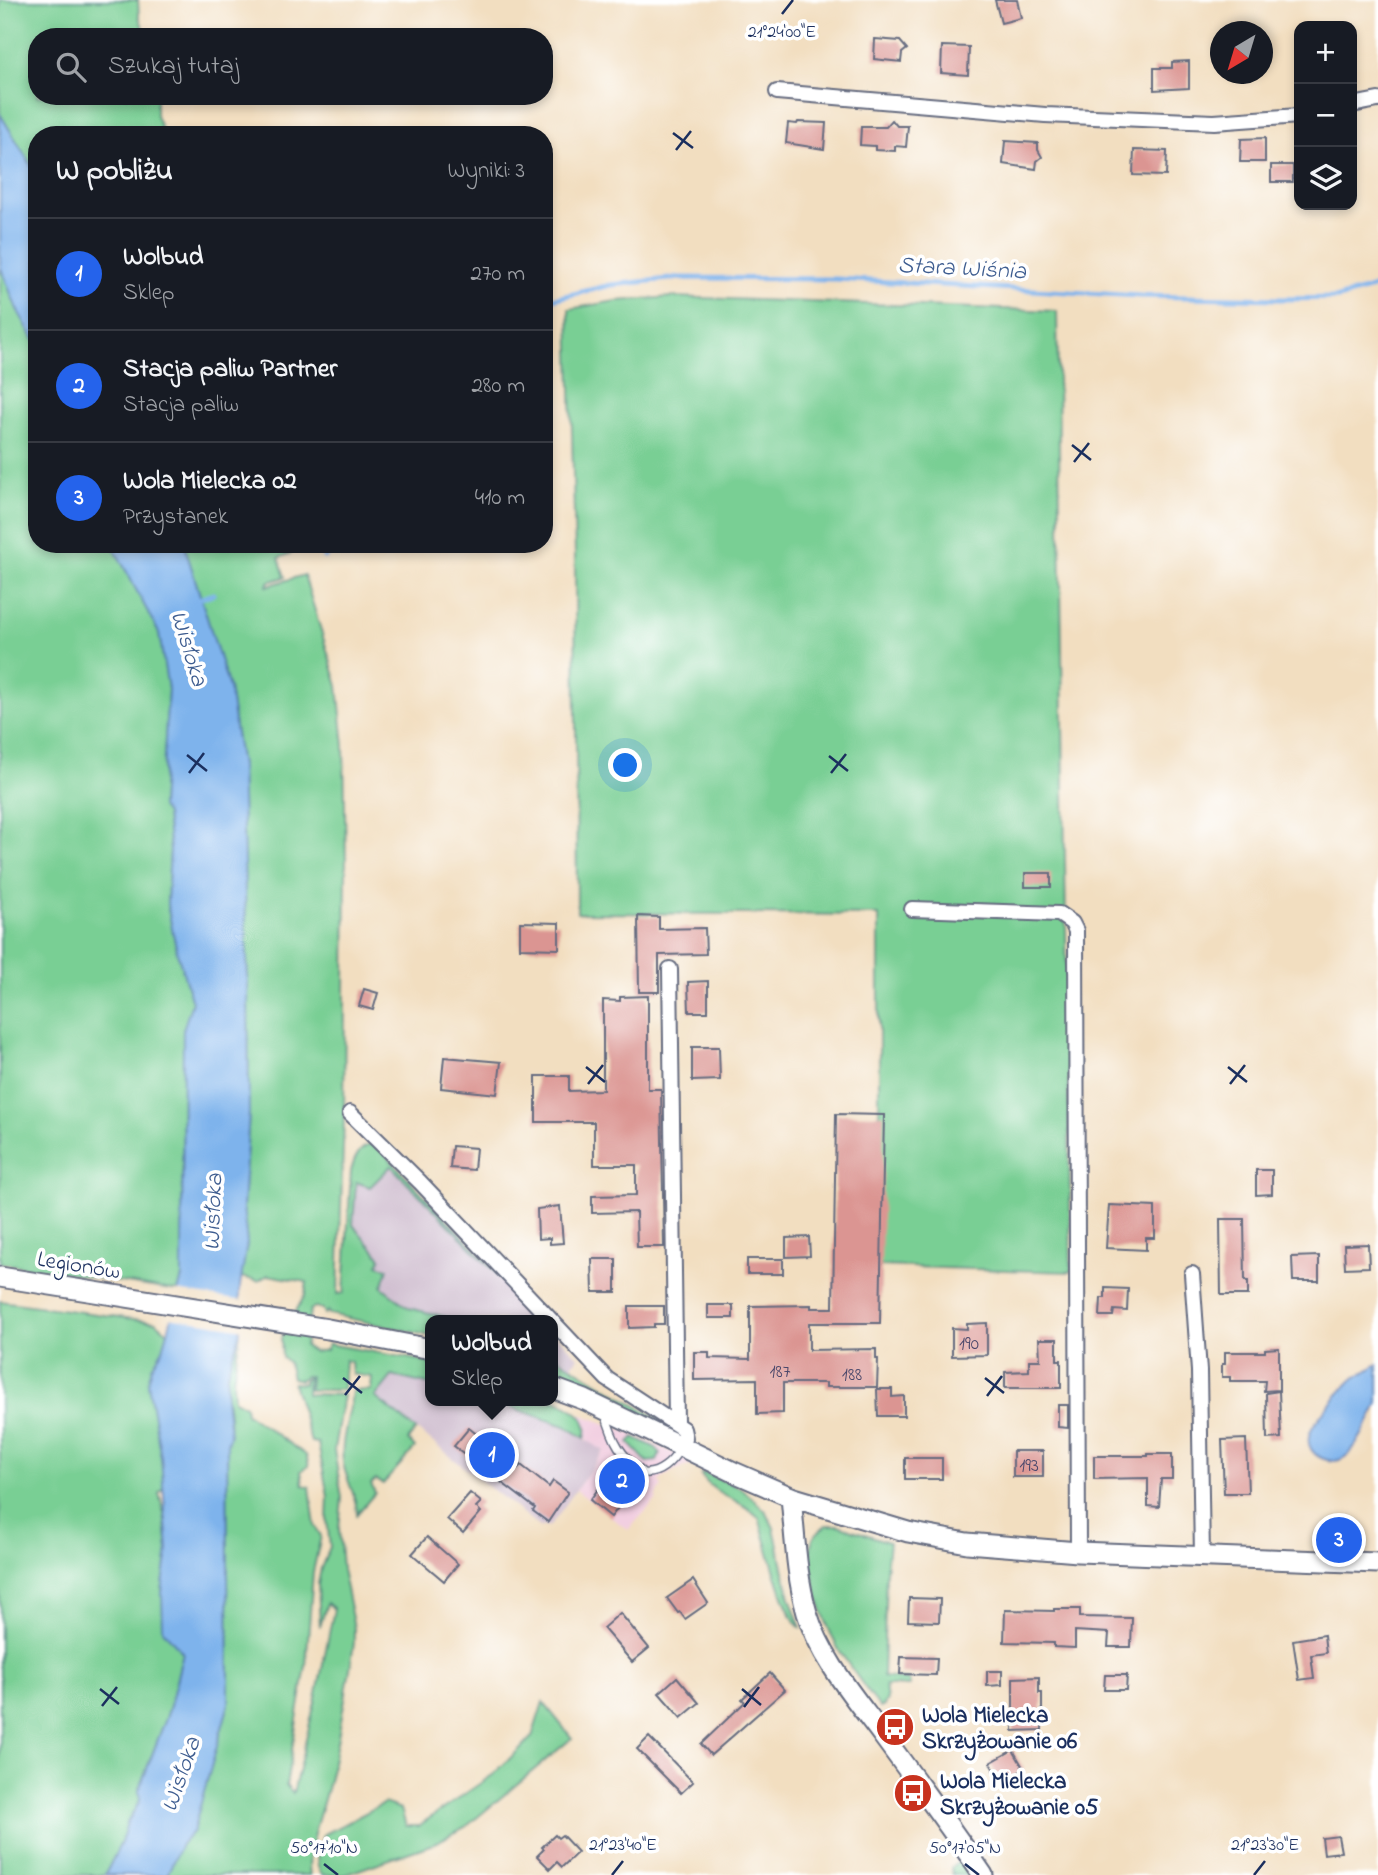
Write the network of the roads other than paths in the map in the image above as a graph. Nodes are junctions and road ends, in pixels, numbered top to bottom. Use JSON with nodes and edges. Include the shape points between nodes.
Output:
{"nodes":[{"id":1,"x":777,"y":92,"type":"dead end"},
{"id":2,"x":1378,"y":100,"type":"edge"},
{"id":3,"x":1357,"y":105,"type":"edge"},
{"id":4,"x":1294,"y":116,"type":"edge"},
{"id":5,"x":912,"y":909,"type":"dead end"},
{"id":6,"x":670,"y":970,"type":"dead end"},
{"id":7,"x":350,"y":1113,"type":"dead end"},
{"id":8,"x":1192,"y":1274,"type":"dead end"},
{"id":9,"x":0,"y":1277,"type":"edge"},
{"id":10,"x":546,"y":1315,"type":"edge"},
{"id":11,"x":558,"y":1327,"type":"edge"},
{"id":12,"x":425,"y":1348,"type":"edge"},
{"id":13,"x":558,"y":1390,"type":"edge"},
{"id":14,"x":604,"y":1409,"type":"junction"},
{"id":15,"x":677,"y":1422,"type":"junction"},
{"id":16,"x":682,"y":1447,"type":"junction"},
{"id":17,"x":791,"y":1497,"type":"junction"},
{"id":18,"x":1078,"y":1552,"type":"junction"},
{"id":19,"x":1202,"y":1557,"type":"junction"},
{"id":20,"x":1378,"y":1563,"type":"edge"},
{"id":21,"x":983,"y":1875,"type":"edge"}],
"edges":[{"from":1,"to":4,"type":"street","via":[[1045,115],[1214,122]]},
{"from":2,"to":3,"type":"street"},
{"from":5,"to":18,"type":"street","via":[[1059,915],[1076,931]]},
{"from":6,"to":15,"type":"street"},
{"from":7,"to":10,"type":"street"},
{"from":8,"to":19,"type":"street","via":[[1199,1371]]},
{"from":9,"to":12,"type":"street","name":"Legionów"},
{"from":11,"to":15,"type":"street","via":[[607,1379]]},
{"from":13,"to":14,"type":"street"},
{"from":14,"to":16,"type":"street"},
{"from":14,"to":16,"type":"lane","via":[[618,1448],[643,1473],[657,1472]]},
{"from":15,"to":16,"type":"street","via":[[685,1438]]},
{"from":16,"to":17,"type":"street"},
{"from":17,"to":18,"type":"street","via":[[908,1532],[967,1543]]},
{"from":17,"to":21,"type":"street","via":[[799,1579],[815,1633],[852,1695]]},
{"from":18,"to":19,"type":"street"},
{"from":19,"to":20,"type":"street"}]}
